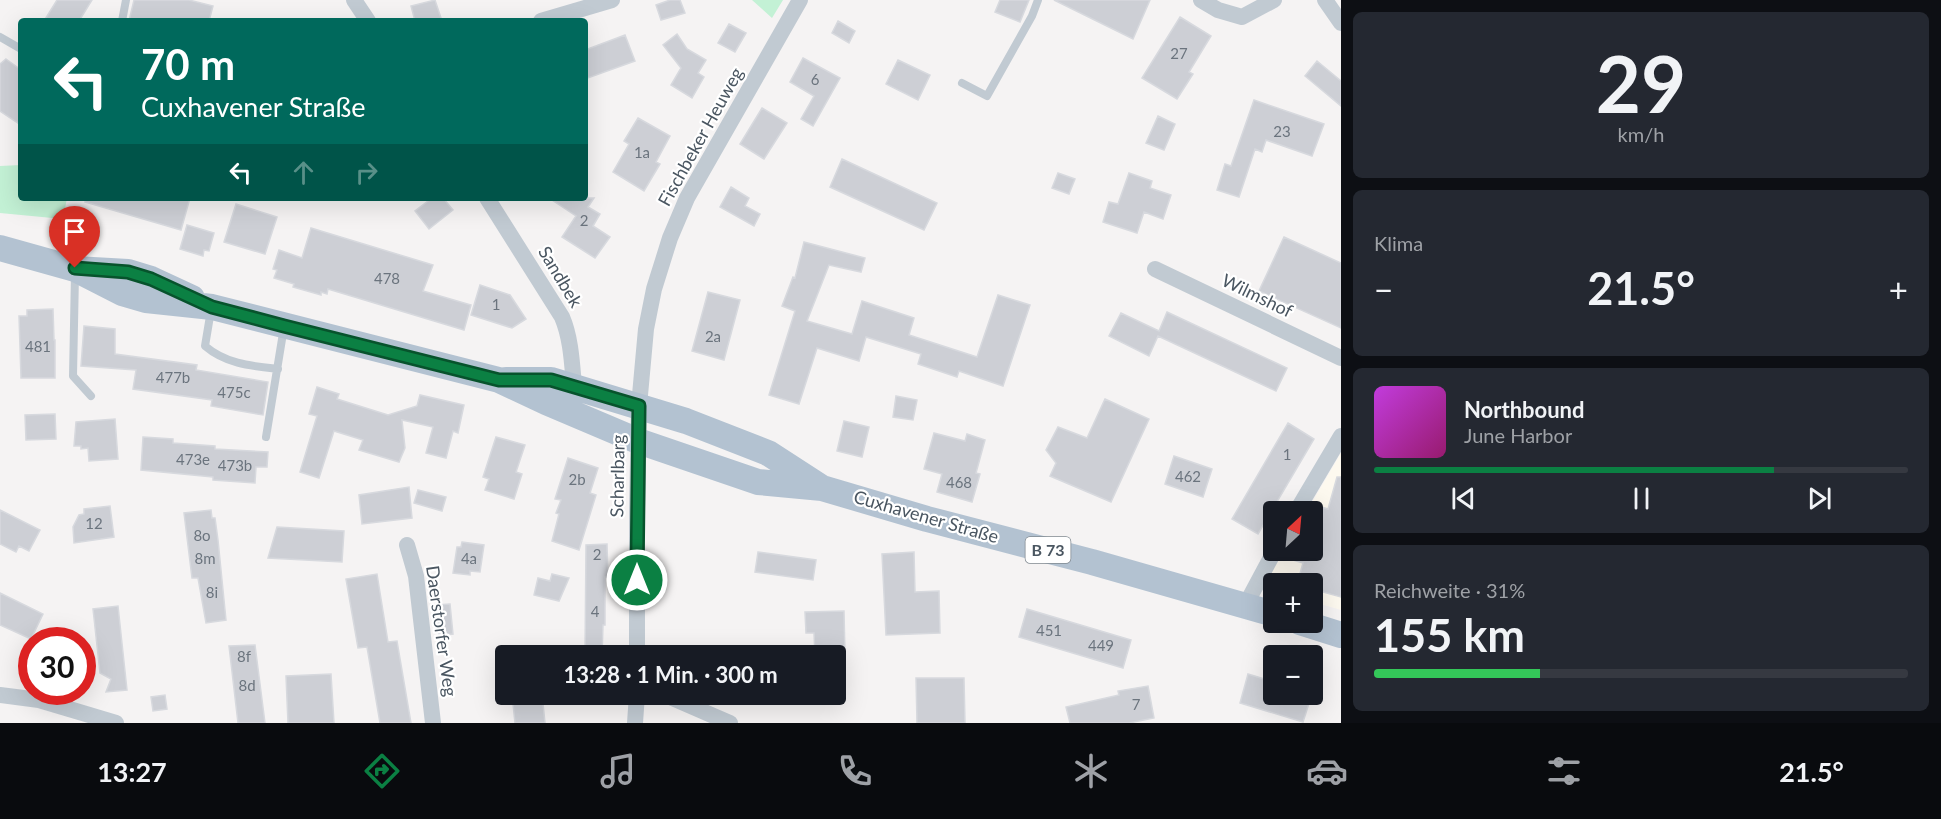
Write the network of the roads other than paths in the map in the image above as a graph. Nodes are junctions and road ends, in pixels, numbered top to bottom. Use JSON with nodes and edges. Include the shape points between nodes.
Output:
{"nodes":[{"id":1,"x":126,"y":0,"type":"edge"},
{"id":2,"x":354,"y":0,"type":"edge"},
{"id":3,"x":612,"y":0,"type":"edge"},
{"id":4,"x":800,"y":0,"type":"edge"},
{"id":5,"x":1038,"y":0,"type":"edge"},
{"id":6,"x":1202,"y":0,"type":"edge"},
{"id":7,"x":1274,"y":0,"type":"edge"},
{"id":8,"x":1325,"y":0,"type":"edge"},
{"id":9,"x":123,"y":18,"type":"edge"},
{"id":10,"x":366,"y":18,"type":"edge"},
{"id":11,"x":551,"y":18,"type":"edge"},
{"id":12,"x":1341,"y":23,"type":"edge"},
{"id":13,"x":0,"y":37,"type":"edge"},
{"id":14,"x":18,"y":47,"type":"edge"},
{"id":15,"x":962,"y":83,"type":"dead end"},
{"id":16,"x":489,"y":201,"type":"edge"},
{"id":17,"x":0,"y":248,"type":"edge"},
{"id":18,"x":75,"y":268,"type":"junction"},
{"id":19,"x":1155,"y":269,"type":"dead end"},
{"id":20,"x":212,"y":307,"type":"junction"},
{"id":21,"x":284,"y":326,"type":"junction"},
{"id":22,"x":1341,"y":358,"type":"edge"},
{"id":23,"x":278,"y":369,"type":"junction"},
{"id":24,"x":499,"y":380,"type":"junction"},
{"id":25,"x":574,"y":386,"type":"junction"},
{"id":26,"x":91,"y":396,"type":"dead end"},
{"id":27,"x":639,"y":406,"type":"junction"},
{"id":28,"x":1341,"y":436,"type":"edge"},
{"id":29,"x":266,"y":437,"type":"dead end"},
{"id":30,"x":638,"y":441,"type":"junction"},
{"id":31,"x":822,"y":488,"type":"junction"},
{"id":32,"x":1303,"y":501,"type":"edge"},
{"id":33,"x":407,"y":545,"type":"dead end"},
{"id":34,"x":1269,"y":561,"type":"edge"},
{"id":35,"x":1245,"y":606,"type":"junction"},
{"id":36,"x":1263,"y":611,"type":"edge"},
{"id":37,"x":1323,"y":629,"type":"edge"},
{"id":38,"x":1341,"y":635,"type":"edge"},
{"id":39,"x":637,"y":645,"type":"edge"},
{"id":40,"x":0,"y":695,"type":"edge"},
{"id":41,"x":636,"y":705,"type":"edge"},
{"id":42,"x":688,"y":705,"type":"edge"},
{"id":43,"x":116,"y":723,"type":"edge"},
{"id":44,"x":434,"y":723,"type":"edge"},
{"id":45,"x":635,"y":723,"type":"edge"},
{"id":46,"x":729,"y":723,"type":"edge"}],
"edges":[{"from":1,"to":9,"type":"lane"},
{"from":2,"to":10,"type":"street"},
{"from":3,"to":11,"type":"street"},
{"from":4,"to":27,"type":"street","name":"Fischbeker Heuweg","via":[[687,198],[670,238],[647,320]]},
{"from":5,"to":15,"type":"lane","via":[[987,96]]},
{"from":6,"to":7,"type":"street","via":[[1242,17]]},
{"from":8,"to":12,"type":"street"},
{"from":13,"to":14,"type":"lane"},
{"from":16,"to":25,"type":"street","name":"Sandbek","via":[[562,317],[567,328]]},
{"from":17,"to":18,"type":"main road","name":"Cuxhavener Straße","number":"B 73"},
{"from":18,"to":20,"type":"main road","name":"Cuxhavener Straße","number":"B 73","via":[[128,272]]},
{"from":18,"to":26,"type":"lane","via":[[73,376]]},
{"from":19,"to":22,"type":"street","name":"Wilmshof"},
{"from":20,"to":21,"type":"main road","name":"Cuxhavener Straße","number":"B 73"},
{"from":20,"to":23,"type":"lane","via":[[205,346],[235,363]]},
{"from":21,"to":23,"type":"lane"},
{"from":21,"to":24,"type":"main road","name":"Cuxhavener Straße","number":"B 73"},
{"from":23,"to":29,"type":"lane"},
{"from":24,"to":25,"type":"main road","name":"Cuxhavener Straße","number":"B 73","via":[[551,380]]},
{"from":24,"to":30,"type":"main road","name":"Cuxhavener Straße","number":"B 73"},
{"from":25,"to":27,"type":"main road","name":"Cuxhavener Straße","number":"B 73"},
{"from":27,"to":30,"type":"street","name":"Scharlbarg"},
{"from":27,"to":31,"type":"main road","name":"Cuxhavener Straße","number":"B 73","via":[[768,453]]},
{"from":28,"to":32,"type":"street"},
{"from":30,"to":31,"type":"main road","name":"Cuxhavener Straße","number":"B 73","via":[[758,482]]},
{"from":30,"to":39,"type":"street","name":"Scharlbarg"},
{"from":31,"to":35,"type":"main road","name":"Cuxhavener Straße","number":"B 73"},
{"from":33,"to":44,"type":"street","name":"Daerstorfer Weg","via":[[416,576]]},
{"from":34,"to":35,"type":"street"},
{"from":35,"to":36,"type":"main road","name":"Cuxhavener Straße","number":"B 73"},
{"from":37,"to":38,"type":"main road"},
{"from":40,"to":43,"type":"street","via":[[39,700]]},
{"from":41,"to":45,"type":"street"},
{"from":42,"to":46,"type":"street"}]}
